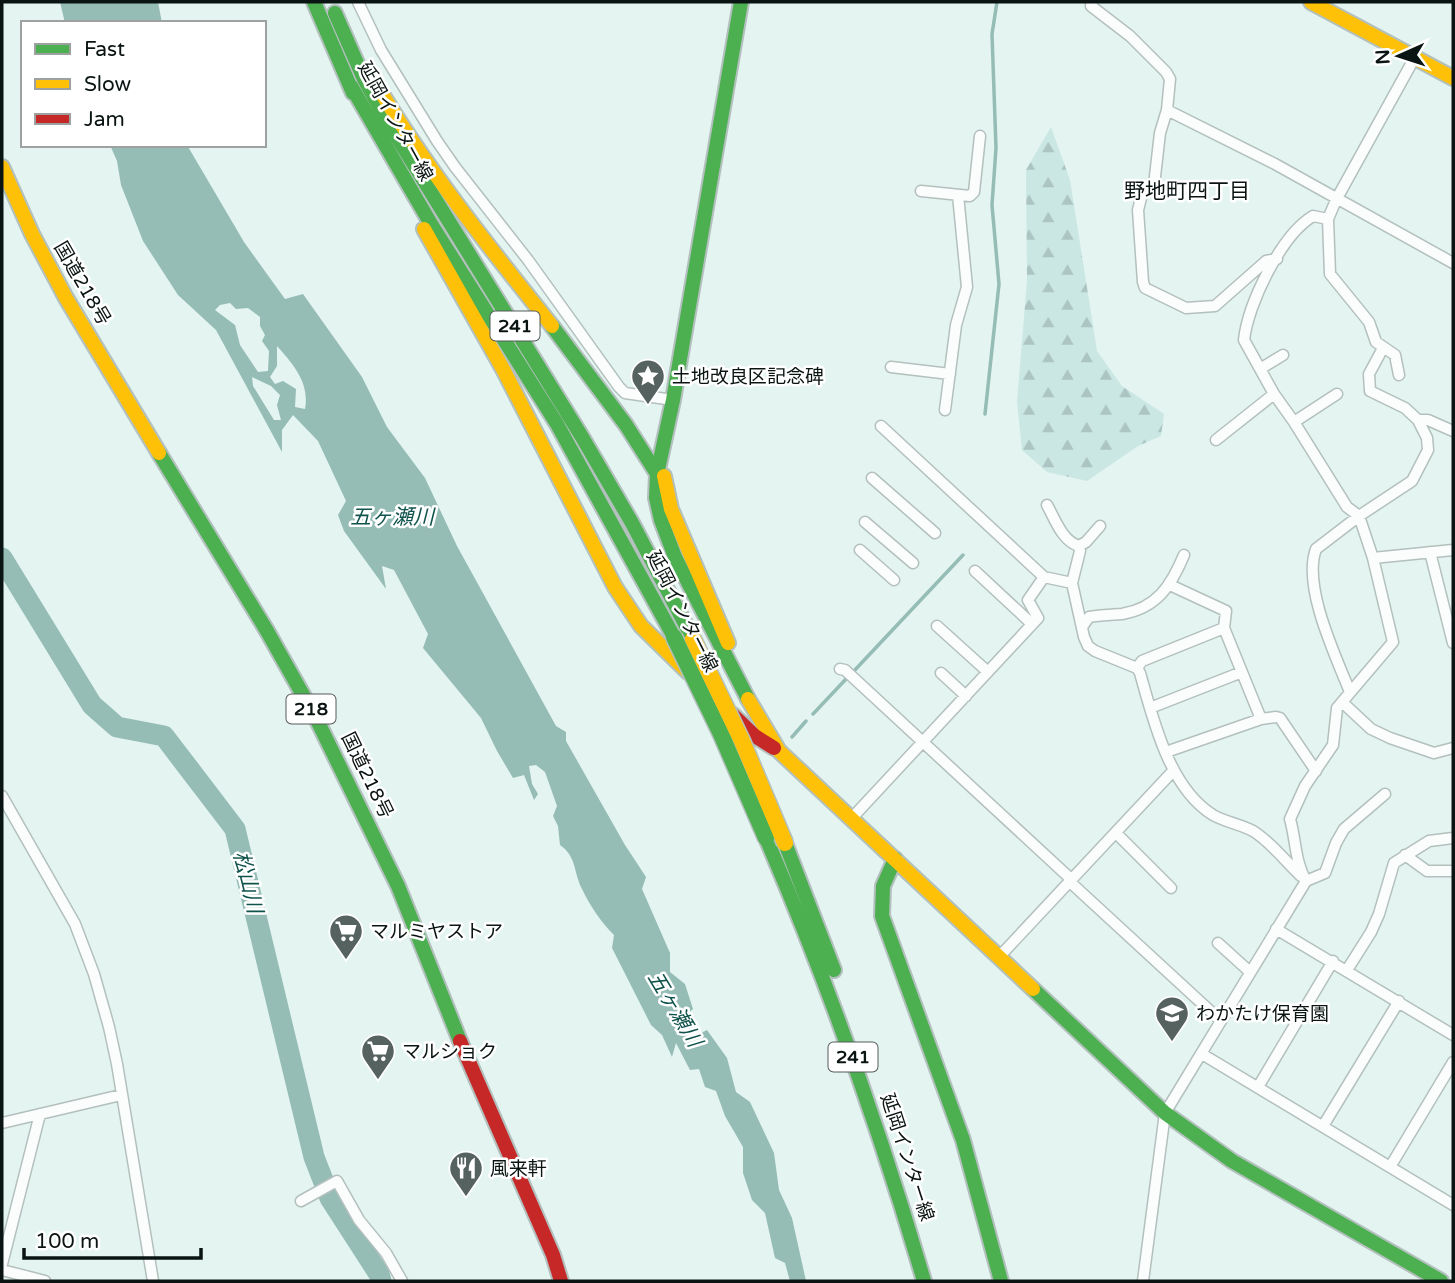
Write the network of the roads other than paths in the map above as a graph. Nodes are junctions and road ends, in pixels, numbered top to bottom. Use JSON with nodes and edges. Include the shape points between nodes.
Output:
{"nodes":[{"id":1,"x":314,"y":2,"type":"edge"},
{"id":2,"x":358,"y":2,"type":"edge"},
{"id":3,"x":741,"y":2,"type":"edge"},
{"id":4,"x":1092,"y":2,"type":"edge"},
{"id":5,"x":1311,"y":2,"type":"edge"},
{"id":6,"x":333,"y":7,"type":"edge"},
{"id":7,"x":1415,"y":57,"type":"junction"},
{"id":8,"x":1453,"y":78,"type":"edge"},
{"id":9,"x":351,"y":86,"type":"junction"},
{"id":10,"x":1167,"y":110,"type":"junction"},
{"id":11,"x":980,"y":136,"type":"dead end"},
{"id":12,"x":2,"y":167,"type":"edge"},
{"id":13,"x":921,"y":191,"type":"dead end"},
{"id":14,"x":958,"y":195,"type":"junction"},
{"id":15,"x":1336,"y":200,"type":"junction"},
{"id":16,"x":1328,"y":219,"type":"junction"},
{"id":17,"x":1277,"y":259,"type":"junction"},
{"id":18,"x":1453,"y":263,"type":"edge"},
{"id":19,"x":1383,"y":348,"type":"junction"},
{"id":20,"x":1283,"y":355,"type":"dead end"},
{"id":21,"x":891,"y":367,"type":"dead end"},
{"id":22,"x":1260,"y":369,"type":"junction"},
{"id":23,"x":950,"y":374,"type":"junction"},
{"id":24,"x":1399,"y":375,"type":"dead end"},
{"id":25,"x":1274,"y":394,"type":"junction"},
{"id":26,"x":1338,"y":394,"type":"dead end"},
{"id":27,"x":673,"y":400,"type":"junction"},
{"id":28,"x":945,"y":410,"type":"dead end"},
{"id":29,"x":1418,"y":420,"type":"junction"},
{"id":30,"x":1294,"y":422,"type":"junction"},
{"id":31,"x":881,"y":426,"type":"dead end"},
{"id":32,"x":1453,"y":431,"type":"edge"},
{"id":33,"x":1216,"y":440,"type":"dead end"},
{"id":34,"x":872,"y":478,"type":"dead end"},
{"id":35,"x":661,"y":481,"type":"junction"},
{"id":36,"x":1047,"y":505,"type":"dead end"},
{"id":37,"x":1359,"y":516,"type":"junction"},
{"id":38,"x":865,"y":522,"type":"dead end"},
{"id":39,"x":1100,"y":526,"type":"dead end"},
{"id":40,"x":935,"y":533,"type":"dead end"},
{"id":41,"x":1079,"y":546,"type":"junction"},
{"id":42,"x":860,"y":550,"type":"dead end"},
{"id":43,"x":1453,"y":550,"type":"edge"},
{"id":44,"x":1430,"y":552,"type":"junction"},
{"id":45,"x":1184,"y":555,"type":"dead end"},
{"id":46,"x":1373,"y":558,"type":"junction"},
{"id":47,"x":913,"y":563,"type":"dead end"},
{"id":48,"x":975,"y":572,"type":"dead end"},
{"id":49,"x":1044,"y":577,"type":"junction"},
{"id":50,"x":894,"y":580,"type":"dead end"},
{"id":51,"x":1072,"y":583,"type":"junction"},
{"id":52,"x":1170,"y":585,"type":"junction"},
{"id":53,"x":1032,"y":624,"type":"junction"},
{"id":54,"x":937,"y":626,"type":"dead end"},
{"id":55,"x":1082,"y":627,"type":"junction"},
{"id":56,"x":1224,"y":628,"type":"junction"},
{"id":57,"x":1453,"y":643,"type":"edge"},
{"id":58,"x":1137,"y":668,"type":"junction"},
{"id":59,"x":840,"y":669,"type":"dead end"},
{"id":60,"x":988,"y":672,"type":"junction"},
{"id":61,"x":1242,"y":672,"type":"junction"},
{"id":62,"x":941,"y":673,"type":"dead end"},
{"id":63,"x":1350,"y":692,"type":"junction"},
{"id":64,"x":966,"y":696,"type":"junction"},
{"id":65,"x":1342,"y":702,"type":"junction"},
{"id":66,"x":1150,"y":708,"type":"junction"},
{"id":67,"x":1261,"y":719,"type":"junction"},
{"id":68,"x":922,"y":742,"type":"junction"},
{"id":69,"x":1453,"y":748,"type":"edge"},
{"id":70,"x":779,"y":751,"type":"junction"},
{"id":71,"x":1166,"y":752,"type":"junction"},
{"id":72,"x":1174,"y":770,"type":"junction"},
{"id":73,"x":1316,"y":771,"type":"junction"},
{"id":74,"x":1385,"y":794,"type":"dead end"},
{"id":75,"x":2,"y":796,"type":"edge"},
{"id":76,"x":851,"y":819,"type":"junction"},
{"id":77,"x":1116,"y":833,"type":"junction"},
{"id":78,"x":1453,"y":838,"type":"edge"},
{"id":79,"x":1405,"y":855,"type":"junction"},
{"id":80,"x":895,"y":859,"type":"junction"},
{"id":81,"x":1453,"y":871,"type":"edge"},
{"id":82,"x":1071,"y":881,"type":"junction"},
{"id":83,"x":1306,"y":881,"type":"junction"},
{"id":84,"x":1171,"y":888,"type":"dead end"},
{"id":85,"x":1276,"y":929,"type":"junction"},
{"id":86,"x":1218,"y":943,"type":"dead end"},
{"id":87,"x":999,"y":957,"type":"junction"},
{"id":88,"x":1332,"y":961,"type":"junction"},
{"id":89,"x":1348,"y":970,"type":"junction"},
{"id":90,"x":1250,"y":972,"type":"junction"},
{"id":91,"x":1399,"y":1002,"type":"junction"},
{"id":92,"x":1221,"y":1021,"type":"junction"},
{"id":93,"x":1453,"y":1035,"type":"edge"},
{"id":94,"x":1202,"y":1054,"type":"junction"},
{"id":95,"x":1453,"y":1062,"type":"edge"},
{"id":96,"x":1258,"y":1087,"type":"junction"},
{"id":97,"x":121,"y":1095,"type":"junction"},
{"id":98,"x":1165,"y":1113,"type":"junction"},
{"id":99,"x":40,"y":1114,"type":"junction"},
{"id":100,"x":2,"y":1123,"type":"edge"},
{"id":101,"x":1323,"y":1126,"type":"junction"},
{"id":102,"x":1390,"y":1167,"type":"junction"},
{"id":103,"x":301,"y":1201,"type":"dead end"},
{"id":104,"x":1453,"y":1205,"type":"edge"},
{"id":105,"x":2,"y":1264,"type":"edge"},
{"id":106,"x":2,"y":1270,"type":"edge"},
{"id":107,"x":45,"y":1281,"type":"edge"},
{"id":108,"x":153,"y":1281,"type":"edge"},
{"id":109,"x":402,"y":1281,"type":"edge"},
{"id":110,"x":561,"y":1281,"type":"edge"},
{"id":111,"x":925,"y":1281,"type":"edge"},
{"id":112,"x":1001,"y":1281,"type":"edge"},
{"id":113,"x":1143,"y":1281,"type":"edge"},
{"id":114,"x":1441,"y":1281,"type":"edge"}],
"edges":[{"from":1,"to":9,"type":"main road","name":"延岡インター線","number":"241"},
{"from":2,"to":27,"type":"street","via":[[381,50],[437,141],[618,387],[625,393]]},
{"from":3,"to":27,"type":"main road"},
{"from":4,"to":10,"type":"street","via":[[1091,6],[1166,72],[1170,79]]},
{"from":5,"to":7,"type":"main road"},
{"from":6,"to":35,"type":"main road","number":"241","via":[[391,109],[438,179],[623,417]]},
{"from":6,"to":111,"type":"main road","name":"延岡インター線","number":"241","bridge":true,"via":[[387,121],[632,523],[742,741],[846,1003],[897,1169]]},
{"from":7,"to":8,"type":"main road"},
{"from":7,"to":15,"type":"street"},
{"from":9,"to":70,"type":"main road","number":"241","via":[[390,171],[503,369],[628,609],[755,736]]},
{"from":9,"to":111,"type":"main road","name":"延岡インター線","number":"241","bridge":true,"via":[[424,213],[557,424],[674,637],[721,734],[834,1001]]},
{"from":10,"to":15,"type":"street"},
{"from":10,"to":17,"type":"street","via":[[1154,185],[1143,190],[1138,210],[1145,288],[1186,308],[1214,306],[1265,261]]},
{"from":11,"to":14,"type":"street","via":[[974,192]]},
{"from":12,"to":110,"type":"main road","name":"国道218号","number":"218","via":[[66,298],[316,718],[398,886]]},
{"from":13,"to":14,"type":"street"},
{"from":14,"to":23,"type":"street","via":[[967,287],[956,325]]},
{"from":15,"to":16,"type":"street"},
{"from":15,"to":18,"type":"street"},
{"from":16,"to":17,"type":"street","via":[[1313,216],[1305,221]]},
{"from":16,"to":19,"type":"street","via":[[1330,274]]},
{"from":17,"to":22,"type":"street","via":[[1255,297],[1245,329],[1244,340]]},
{"from":19,"to":24,"type":"street","via":[[1395,355]]},
{"from":19,"to":29,"type":"street","via":[[1369,374],[1370,391],[1405,408]]},
{"from":20,"to":22,"type":"street"},
{"from":21,"to":23,"type":"street"},
{"from":22,"to":25,"type":"street"},
{"from":23,"to":28,"type":"street"},
{"from":25,"to":30,"type":"street"},
{"from":25,"to":33,"type":"street"},
{"from":26,"to":30,"type":"street"},
{"from":27,"to":35,"type":"main road"},
{"from":29,"to":32,"type":"street"},
{"from":29,"to":37,"type":"street","via":[[1428,450],[1412,481]]},
{"from":30,"to":37,"type":"street","via":[[1347,507]]},
{"from":31,"to":49,"type":"street"},
{"from":34,"to":40,"type":"street"},
{"from":35,"to":70,"type":"main road","via":[[656,498],[675,556],[734,677]]},
{"from":36,"to":41,"type":"street","via":[[1065,538]]},
{"from":37,"to":46,"type":"street"},
{"from":37,"to":63,"type":"street","via":[[1316,549],[1312,565],[1327,636]]},
{"from":38,"to":47,"type":"street"},
{"from":39,"to":41,"type":"street"},
{"from":41,"to":51,"type":"street"},
{"from":42,"to":50,"type":"street"},
{"from":43,"to":44,"type":"street"},
{"from":44,"to":46,"type":"street"},
{"from":44,"to":57,"type":"street"},
{"from":45,"to":52,"type":"street"},
{"from":46,"to":63,"type":"street","via":[[1393,642]]},
{"from":48,"to":53,"type":"street"},
{"from":49,"to":51,"type":"street"},
{"from":49,"to":53,"type":"street","via":[[1028,600],[1038,618]]},
{"from":51,"to":55,"type":"street"},
{"from":52,"to":55,"type":"street","via":[[1136,611],[1088,617]]},
{"from":52,"to":56,"type":"street","via":[[1226,611]]},
{"from":53,"to":60,"type":"street"},
{"from":54,"to":60,"type":"street"},
{"from":55,"to":58,"type":"street","via":[[1088,646]]},
{"from":56,"to":58,"type":"street","via":[[1142,661]]},
{"from":56,"to":61,"type":"street"},
{"from":58,"to":66,"type":"street"},
{"from":59,"to":68,"type":"street"},
{"from":60,"to":64,"type":"street"},
{"from":61,"to":66,"type":"street"},
{"from":61,"to":67,"type":"street"},
{"from":62,"to":64,"type":"street"},
{"from":63,"to":65,"type":"street"},
{"from":64,"to":68,"type":"street"},
{"from":65,"to":69,"type":"street","via":[[1371,729],[1390,738],[1434,753]]},
{"from":65,"to":73,"type":"street","via":[[1336,708],[1333,745]]},
{"from":66,"to":71,"type":"street"},
{"from":67,"to":71,"type":"street"},
{"from":67,"to":73,"type":"street","via":[[1280,718]]},
{"from":68,"to":76,"type":"street"},
{"from":68,"to":82,"type":"street"},
{"from":70,"to":76,"type":"main road"},
{"from":71,"to":72,"type":"street"},
{"from":72,"to":77,"type":"street"},
{"from":72,"to":83,"type":"street","via":[[1213,815],[1256,833]]},
{"from":73,"to":83,"type":"street","via":[[1290,819],[1298,867]]},
{"from":74,"to":83,"type":"street","via":[[1344,829],[1325,873]]},
{"from":75,"to":97,"type":"street","via":[[75,924],[109,1027]]},
{"from":76,"to":80,"type":"main road"},
{"from":77,"to":82,"type":"street"},
{"from":77,"to":84,"type":"street"},
{"from":78,"to":79,"type":"street","via":[[1429,841]]},
{"from":79,"to":81,"type":"street","via":[[1427,871]]},
{"from":79,"to":89,"type":"street","via":[[1394,863],[1379,914]]},
{"from":80,"to":87,"type":"main road"},
{"from":80,"to":112,"type":"main road","via":[[884,877],[882,916],[963,1140]]},
{"from":82,"to":87,"type":"street"},
{"from":82,"to":92,"type":"street"},
{"from":83,"to":85,"type":"street"},
{"from":85,"to":88,"type":"street"},
{"from":85,"to":90,"type":"street"},
{"from":86,"to":90,"type":"street"},
{"from":87,"to":98,"type":"main road"},
{"from":88,"to":89,"type":"street"},
{"from":88,"to":96,"type":"street"},
{"from":89,"to":91,"type":"street"},
{"from":90,"to":92,"type":"street"},
{"from":91,"to":93,"type":"street"},
{"from":91,"to":101,"type":"street"},
{"from":92,"to":94,"type":"street"},
{"from":94,"to":96,"type":"street"},
{"from":94,"to":98,"type":"street"},
{"from":95,"to":102,"type":"street"},
{"from":96,"to":101,"type":"street"},
{"from":97,"to":99,"type":"street"},
{"from":97,"to":108,"type":"street"},
{"from":98,"to":113,"type":"street"},
{"from":98,"to":114,"type":"main road","via":[[1232,1161]]},
{"from":99,"to":100,"type":"street"},
{"from":99,"to":105,"type":"street"},
{"from":101,"to":102,"type":"street"},
{"from":102,"to":104,"type":"street"},
{"from":103,"to":109,"type":"street","via":[[337,1181]]},
{"from":106,"to":107,"type":"street"}]}
